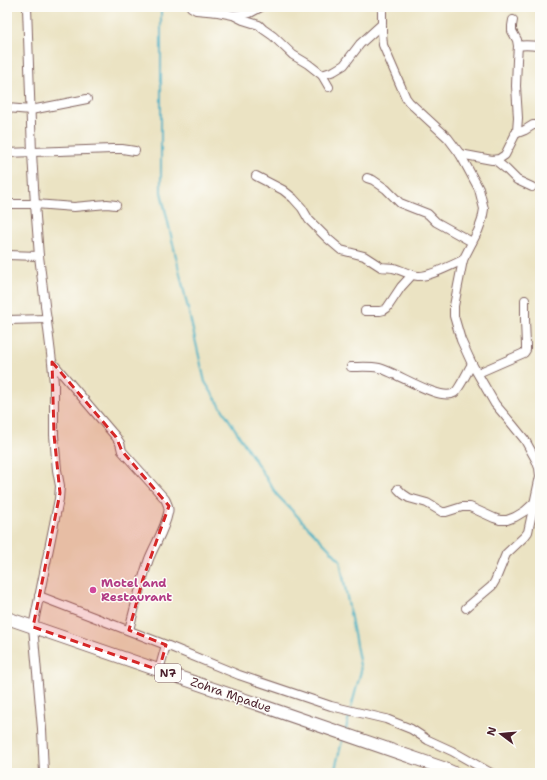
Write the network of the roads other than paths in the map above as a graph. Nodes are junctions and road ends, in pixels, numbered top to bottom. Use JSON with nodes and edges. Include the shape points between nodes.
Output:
{"nodes":[{"id":1,"x":27,"y":7,"type":"edge"},
{"id":2,"x":191,"y":7,"type":"edge"},
{"id":3,"x":261,"y":7,"type":"edge"},
{"id":4,"x":381,"y":7,"type":"edge"},
{"id":5,"x":233,"y":15,"type":"junction"},
{"id":6,"x":513,"y":20,"type":"dead end"},
{"id":7,"x":382,"y":24,"type":"junction"},
{"id":8,"x":518,"y":46,"type":"junction"},
{"id":9,"x":540,"y":46,"type":"edge"},
{"id":10,"x":322,"y":75,"type":"junction"},
{"id":11,"x":329,"y":86,"type":"dead end"},
{"id":12,"x":88,"y":99,"type":"dead end"},
{"id":13,"x":7,"y":108,"type":"edge"},
{"id":14,"x":31,"y":110,"type":"junction"},
{"id":15,"x":540,"y":125,"type":"edge"},
{"id":16,"x":515,"y":134,"type":"junction"},
{"id":17,"x":135,"y":151,"type":"dead end"},
{"id":18,"x":7,"y":153,"type":"edge"},
{"id":19,"x":32,"y":153,"type":"junction"},
{"id":20,"x":460,"y":154,"type":"junction"},
{"id":21,"x":495,"y":160,"type":"junction"},
{"id":22,"x":256,"y":176,"type":"dead end"},
{"id":23,"x":367,"y":178,"type":"dead end"},
{"id":24,"x":532,"y":187,"type":"dead end"},
{"id":25,"x":7,"y":204,"type":"edge"},
{"id":26,"x":35,"y":204,"type":"junction"},
{"id":27,"x":116,"y":206,"type":"dead end"},
{"id":28,"x":472,"y":242,"type":"junction"},
{"id":29,"x":7,"y":254,"type":"edge"},
{"id":30,"x":39,"y":256,"type":"junction"},
{"id":31,"x":463,"y":260,"type":"junction"},
{"id":32,"x":412,"y":275,"type":"junction"},
{"id":33,"x":526,"y":300,"type":"dead end"},
{"id":34,"x":365,"y":311,"type":"dead end"},
{"id":35,"x":47,"y":319,"type":"junction"},
{"id":36,"x":7,"y":320,"type":"edge"},
{"id":37,"x":52,"y":362,"type":"junction"},
{"id":38,"x":472,"y":364,"type":"junction"},
{"id":39,"x":351,"y":367,"type":"dead end"},
{"id":40,"x":478,"y":374,"type":"junction"},
{"id":41,"x":539,"y":470,"type":"edge"},
{"id":42,"x":398,"y":489,"type":"dead end"},
{"id":43,"x":535,"y":501,"type":"junction"},
{"id":44,"x":40,"y":596,"type":"junction"},
{"id":45,"x":466,"y":608,"type":"dead end"},
{"id":46,"x":7,"y":618,"type":"edge"},
{"id":47,"x":33,"y":627,"type":"junction"},
{"id":48,"x":129,"y":630,"type":"junction"},
{"id":49,"x":166,"y":645,"type":"junction"},
{"id":50,"x":159,"y":670,"type":"junction"},
{"id":51,"x":44,"y":773,"type":"edge"},
{"id":52,"x":454,"y":773,"type":"edge"},
{"id":53,"x":491,"y":773,"type":"edge"}],
"edges":[{"from":1,"to":14,"type":"street"},
{"from":2,"to":5,"type":"street","via":[[196,10]]},
{"from":3,"to":5,"type":"street","via":[[250,13]]},
{"from":4,"to":7,"type":"street"},
{"from":5,"to":10,"type":"street","via":[[259,25],[293,55]]},
{"from":6,"to":8,"type":"street","via":[[512,32]]},
{"from":7,"to":10,"type":"street","via":[[360,44],[344,64]]},
{"from":7,"to":20,"type":"street","via":[[383,45],[406,98],[434,126],[446,134]]},
{"from":8,"to":9,"type":"street"},
{"from":8,"to":16,"type":"street","via":[[518,128]]},
{"from":10,"to":11,"type":"street"},
{"from":12,"to":14,"type":"street"},
{"from":13,"to":14,"type":"street"},
{"from":14,"to":19,"type":"street"},
{"from":15,"to":16,"type":"street","via":[[533,125]]},
{"from":16,"to":21,"type":"street","via":[[505,155]]},
{"from":17,"to":19,"type":"street","via":[[112,149]]},
{"from":18,"to":19,"type":"street"},
{"from":19,"to":26,"type":"street"},
{"from":20,"to":21,"type":"street"},
{"from":20,"to":28,"type":"street","via":[[480,189],[484,209]]},
{"from":21,"to":24,"type":"street","via":[[517,180]]},
{"from":22,"to":32,"type":"street","via":[[293,198],[309,220],[341,250],[364,256],[381,267],[396,268]]},
{"from":23,"to":28,"type":"street","via":[[373,180],[400,203],[428,214],[436,222]]},
{"from":25,"to":26,"type":"street"},
{"from":26,"to":27,"type":"street","via":[[74,207],[107,204]]},
{"from":26,"to":30,"type":"street"},
{"from":28,"to":31,"type":"street"},
{"from":29,"to":30,"type":"street"},
{"from":30,"to":35,"type":"street"},
{"from":31,"to":32,"type":"street","via":[[429,275]]},
{"from":31,"to":38,"type":"street","via":[[454,316]]},
{"from":32,"to":34,"type":"street","via":[[387,308],[380,311]]},
{"from":33,"to":40,"type":"street","via":[[526,350]]},
{"from":35,"to":36,"type":"street"},
{"from":35,"to":37,"type":"street"},
{"from":37,"to":44,"type":"street","via":[[54,435],[60,493]]},
{"from":37,"to":48,"type":"street","via":[[116,437],[122,451],[168,506],[169,512],[150,558]]},
{"from":38,"to":39,"type":"street","via":[[456,391],[450,395],[424,389],[380,368]]},
{"from":38,"to":40,"type":"street"},
{"from":40,"to":41,"type":"street","via":[[495,404],[525,440]]},
{"from":41,"to":43,"type":"street"},
{"from":42,"to":43,"type":"street","via":[[409,498],[427,503],[442,512],[470,507],[500,520],[515,518]]},
{"from":43,"to":45,"type":"street","via":[[528,532],[506,554],[492,586]]},
{"from":44,"to":47,"type":"street"},
{"from":44,"to":48,"type":"street"},
{"from":46,"to":47,"type":"highway","name":"Zohra Mpadue","number":"N7"},
{"from":47,"to":50,"type":"highway","name":"Zohra Mpadue","number":"N7"},
{"from":47,"to":51,"type":"street"},
{"from":48,"to":49,"type":"street"},
{"from":49,"to":50,"type":"street"},
{"from":49,"to":53,"type":"street","via":[[239,675],[331,706],[386,719],[411,729]]},
{"from":50,"to":52,"type":"highway","name":"Zohra Mpadue","number":"N7"}]}
